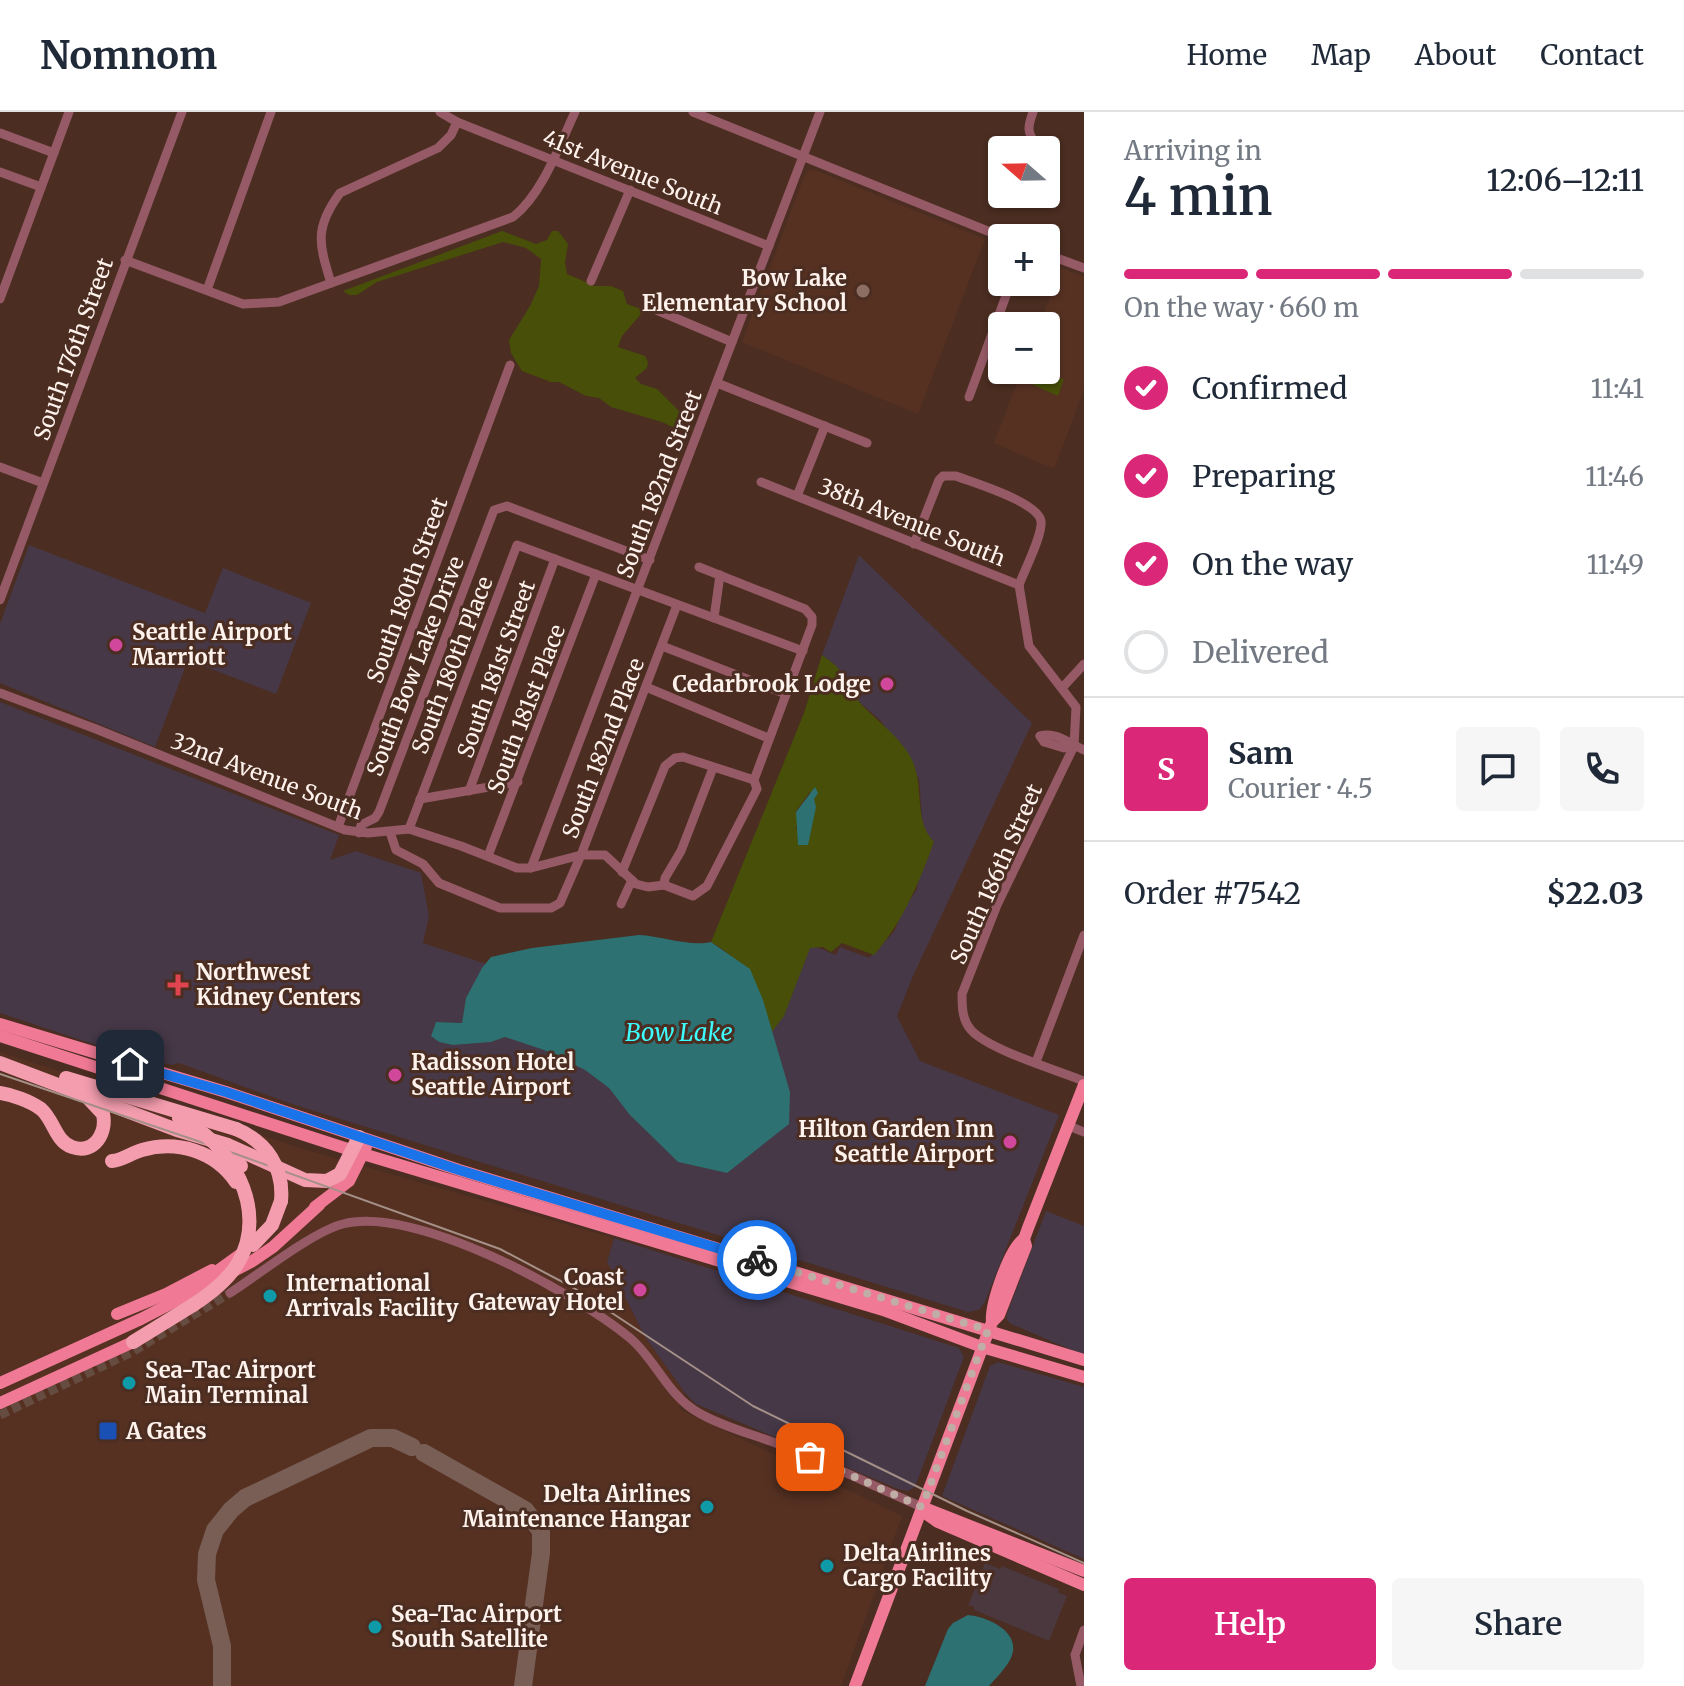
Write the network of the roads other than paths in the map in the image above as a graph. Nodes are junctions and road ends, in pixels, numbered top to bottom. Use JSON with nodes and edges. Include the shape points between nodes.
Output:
{"nodes":[{"id":1,"x":69,"y":112,"type":"edge"},
{"id":2,"x":182,"y":112,"type":"edge"},
{"id":3,"x":271,"y":112,"type":"edge"},
{"id":4,"x":440,"y":112,"type":"edge"},
{"id":5,"x":575,"y":112,"type":"edge"},
{"id":6,"x":693,"y":112,"type":"edge"},
{"id":7,"x":820,"y":112,"type":"edge"},
{"id":8,"x":1033,"y":112,"type":"edge"},
{"id":9,"x":457,"y":122,"type":"junction"},
{"id":10,"x":0,"y":133,"type":"edge"},
{"id":11,"x":1030,"y":136,"type":"edge"},
{"id":12,"x":54,"y":153,"type":"junction"},
{"id":13,"x":803,"y":157,"type":"junction"},
{"id":14,"x":553,"y":159,"type":"junction"},
{"id":15,"x":0,"y":172,"type":"edge"},
{"id":16,"x":41,"y":187,"type":"junction"},
{"id":17,"x":630,"y":190,"type":"junction"},
{"id":18,"x":988,"y":231,"type":"edge"},
{"id":19,"x":769,"y":246,"type":"junction"},
{"id":20,"x":1060,"y":259,"type":"edge"},
{"id":21,"x":125,"y":260,"type":"junction"},
{"id":22,"x":1084,"y":268,"type":"edge"},
{"id":23,"x":591,"y":281,"type":"dead end"},
{"id":24,"x":331,"y":283,"type":"junction"},
{"id":25,"x":207,"y":290,"type":"junction"},
{"id":26,"x":1006,"y":296,"type":"edge"},
{"id":27,"x":0,"y":299,"type":"edge"},
{"id":28,"x":647,"y":306,"type":"dead end"},
{"id":29,"x":732,"y":342,"type":"junction"},
{"id":30,"x":510,"y":365,"type":"dead end"},
{"id":31,"x":717,"y":383,"type":"junction"},
{"id":32,"x":969,"y":397,"type":"dead end"},
{"id":33,"x":825,"y":426,"type":"junction"},
{"id":34,"x":867,"y":443,"type":"dead end"},
{"id":35,"x":0,"y":467,"type":"edge"},
{"id":36,"x":761,"y":482,"type":"dead end"},
{"id":37,"x":43,"y":483,"type":"junction"},
{"id":38,"x":797,"y":496,"type":"junction"},
{"id":39,"x":914,"y":544,"type":"junction"},
{"id":40,"x":555,"y":559,"type":"junction"},
{"id":41,"x":650,"y":560,"type":"junction"},
{"id":42,"x":699,"y":567,"type":"dead end"},
{"id":43,"x":596,"y":574,"type":"junction"},
{"id":44,"x":720,"y":575,"type":"junction"},
{"id":45,"x":1019,"y":585,"type":"junction"},
{"id":46,"x":637,"y":590,"type":"junction"},
{"id":47,"x":0,"y":600,"type":"edge"},
{"id":48,"x":677,"y":605,"type":"junction"},
{"id":49,"x":714,"y":618,"type":"junction"},
{"id":50,"x":662,"y":646,"type":"junction"},
{"id":51,"x":803,"y":651,"type":"junction"},
{"id":52,"x":1084,"y":664,"type":"edge"},
{"id":53,"x":646,"y":687,"type":"junction"},
{"id":54,"x":1062,"y":688,"type":"junction"},
{"id":55,"x":0,"y":693,"type":"edge"},
{"id":56,"x":786,"y":694,"type":"junction"},
{"id":57,"x":768,"y":738,"type":"junction"},
{"id":58,"x":1076,"y":747,"type":"edge"},
{"id":59,"x":713,"y":768,"type":"junction"},
{"id":60,"x":754,"y":780,"type":"junction"},
{"id":61,"x":518,"y":782,"type":"junction"},
{"id":62,"x":469,"y":791,"type":"junction"},
{"id":63,"x":420,"y":799,"type":"junction"},
{"id":64,"x":338,"y":827,"type":"junction"},
{"id":65,"x":409,"y":829,"type":"junction"},
{"id":66,"x":390,"y":832,"type":"junction"},
{"id":67,"x":359,"y":833,"type":"junction"},
{"id":68,"x":581,"y":855,"type":"junction"},
{"id":69,"x":488,"y":856,"type":"junction"},
{"id":70,"x":531,"y":868,"type":"junction"},
{"id":71,"x":622,"y":872,"type":"junction"},
{"id":72,"x":632,"y":880,"type":"junction"},
{"id":73,"x":664,"y":885,"type":"junction"},
{"id":74,"x":621,"y":904,"type":"dead end"},
{"id":75,"x":1084,"y":935,"type":"edge"},
{"id":76,"x":0,"y":1026,"type":"edge"},
{"id":77,"x":0,"y":1036,"type":"edge"},
{"id":78,"x":24,"y":1044,"type":"junction"},
{"id":79,"x":0,"y":1061,"type":"edge"},
{"id":80,"x":1036,"y":1062,"type":"junction"},
{"id":81,"x":1084,"y":1083,"type":"edge"},
{"id":82,"x":76,"y":1092,"type":"junction"},
{"id":83,"x":0,"y":1093,"type":"edge"},
{"id":84,"x":112,"y":1093,"type":"junction"},
{"id":85,"x":1069,"y":1126,"type":"junction"},
{"id":86,"x":1084,"y":1132,"type":"edge"},
{"id":87,"x":221,"y":1143,"type":"junction"},
{"id":88,"x":361,"y":1145,"type":"junction"},
{"id":89,"x":112,"y":1161,"type":"dead end"},
{"id":90,"x":241,"y":1166,"type":"dead end"},
{"id":91,"x":319,"y":1205,"type":"junction"},
{"id":92,"x":249,"y":1216,"type":"junction"},
{"id":93,"x":253,"y":1245,"type":"junction"},
{"id":94,"x":226,"y":1263,"type":"junction"},
{"id":95,"x":230,"y":1293,"type":"tunnel mouth"},
{"id":96,"x":190,"y":1299,"type":"junction"},
{"id":97,"x":117,"y":1314,"type":"dead end"},
{"id":98,"x":990,"y":1326,"type":"junction"},
{"id":99,"x":133,"y":1342,"type":"joint"},
{"id":100,"x":982,"y":1347,"type":"junction"},
{"id":101,"x":1084,"y":1360,"type":"edge"},
{"id":102,"x":1084,"y":1377,"type":"edge"},
{"id":103,"x":0,"y":1383,"type":"edge"},
{"id":104,"x":0,"y":1403,"type":"edge"},
{"id":105,"x":922,"y":1507,"type":"junction"},
{"id":106,"x":1084,"y":1571,"type":"edge"},
{"id":107,"x":1084,"y":1585,"type":"edge"},
{"id":108,"x":1084,"y":1630,"type":"edge"},
{"id":109,"x":855,"y":1686,"type":"edge"},
{"id":110,"x":1081,"y":1686,"type":"edge"}],
"edges":[{"from":1,"to":12,"type":"street"},
{"from":2,"to":21,"type":"street","name":"South 176th Street"},
{"from":3,"to":25,"type":"street"},
{"from":4,"to":9,"type":"street","name":"41st Avenue South"},
{"from":5,"to":14,"type":"street"},
{"from":6,"to":13,"type":"street"},
{"from":7,"to":13,"type":"street","name":"South 182nd Street"},
{"from":8,"to":11,"type":"street"},
{"from":9,"to":14,"type":"street","name":"41st Avenue South"},
{"from":9,"to":24,"type":"street","via":[[438,148],[340,193],[321,233]]},
{"from":10,"to":12,"type":"street"},
{"from":12,"to":16,"type":"street"},
{"from":13,"to":18,"type":"street"},
{"from":13,"to":19,"type":"street","name":"South 182nd Street"},
{"from":14,"to":17,"type":"street","name":"41st Avenue South"},
{"from":14,"to":24,"type":"street","via":[[513,217]]},
{"from":15,"to":16,"type":"street"},
{"from":16,"to":27,"type":"street"},
{"from":17,"to":19,"type":"street","name":"41st Avenue South"},
{"from":17,"to":23,"type":"street"},
{"from":19,"to":29,"type":"street","name":"South 182nd Street"},
{"from":20,"to":22,"type":"street"},
{"from":21,"to":25,"type":"street"},
{"from":21,"to":37,"type":"street","name":"South 176th Street"},
{"from":24,"to":25,"type":"street","via":[[258,305]]},
{"from":26,"to":32,"type":"street"},
{"from":28,"to":29,"type":"street"},
{"from":29,"to":31,"type":"street","name":"South 182nd Street"},
{"from":30,"to":64,"type":"street","name":"South 180th Street"},
{"from":31,"to":33,"type":"street"},
{"from":31,"to":41,"type":"street","name":"South 182nd Street"},
{"from":33,"to":34,"type":"street"},
{"from":33,"to":38,"type":"street"},
{"from":35,"to":37,"type":"street"},
{"from":36,"to":38,"type":"street","name":"38th Avenue South"},
{"from":37,"to":47,"type":"street","name":"South 176th Street"},
{"from":38,"to":39,"type":"street","name":"38th Avenue South"},
{"from":39,"to":45,"type":"street","name":"38th Avenue South"},
{"from":39,"to":45,"type":"street","via":[[937,485],[943,476],[956,476],[1030,506],[1040,517]]},
{"from":40,"to":43,"type":"street"},
{"from":40,"to":62,"type":"street","name":"South 181st Street"},
{"from":40,"to":63,"type":"street","name":"South 180th Place","via":[[517,545]]},
{"from":41,"to":46,"type":"street","name":"South 182nd Street"},
{"from":41,"to":67,"type":"street","name":"South Bow Lake Drive","via":[[507,506],[497,507],[379,812],[361,825]]},
{"from":42,"to":44,"type":"street"},
{"from":43,"to":46,"type":"street"},
{"from":43,"to":61,"type":"street","name":"South 181st Place"},
{"from":44,"to":49,"type":"street"},
{"from":44,"to":51,"type":"street","via":[[805,609],[812,625]]},
{"from":45,"to":54,"type":"street","name":"38th Avenue South","via":[[1029,646]]},
{"from":46,"to":48,"type":"street"},
{"from":46,"to":70,"type":"street","name":"South 182nd Street"},
{"from":48,"to":49,"type":"street"},
{"from":48,"to":50,"type":"street","name":"South 182nd Place"},
{"from":49,"to":51,"type":"street"},
{"from":50,"to":53,"type":"street","name":"South 182nd Place"},
{"from":50,"to":56,"type":"street"},
{"from":51,"to":56,"type":"street"},
{"from":52,"to":54,"type":"street"},
{"from":53,"to":57,"type":"street"},
{"from":53,"to":68,"type":"street","name":"South 182nd Place"},
{"from":54,"to":58,"type":"street","name":"38th Avenue South","via":[[1076,707]]},
{"from":55,"to":64,"type":"street","name":"32nd Avenue South"},
{"from":56,"to":57,"type":"street"},
{"from":57,"to":60,"type":"street"},
{"from":58,"to":80,"type":"street","name":"South 186th Street","via":[[997,905],[962,994],[969,1028]]},
{"from":59,"to":60,"type":"street"},
{"from":59,"to":71,"type":"street","via":[[683,757],[665,766]]},
{"from":59,"to":73,"type":"street"},
{"from":60,"to":73,"type":"street","via":[[757,789],[707,886],[687,895]]},
{"from":61,"to":62,"type":"street"},
{"from":61,"to":69,"type":"street","name":"South 181st Place"},
{"from":62,"to":63,"type":"street"},
{"from":63,"to":65,"type":"street","name":"South 180th Place"},
{"from":64,"to":67,"type":"street","name":"32nd Avenue South"},
{"from":65,"to":66,"type":"street","name":"32nd Avenue South"},
{"from":65,"to":69,"type":"street","name":"32nd Avenue South"},
{"from":66,"to":67,"type":"street","name":"32nd Avenue South"},
{"from":66,"to":68,"type":"street","name":"South 182nd Place","via":[[396,850],[423,864],[439,883],[500,908],[539,909],[560,903]]},
{"from":68,"to":70,"type":"street","name":"32nd Avenue South"},
{"from":68,"to":71,"type":"street","via":[[605,855]]},
{"from":69,"to":70,"type":"street","name":"32nd Avenue South"},
{"from":71,"to":72,"type":"street"},
{"from":72,"to":73,"type":"street","via":[[648,887]]},
{"from":72,"to":74,"type":"street"},
{"from":75,"to":80,"type":"street"},
{"from":76,"to":78,"type":"main road"},
{"from":76,"to":88,"type":"main road","via":[[226,1092]]},
{"from":77,"to":78,"type":"main road"},
{"from":78,"to":88,"type":"main road"},
{"from":79,"to":82,"type":"highway"},
{"from":79,"to":84,"type":"highway"},
{"from":80,"to":81,"type":"street"},
{"from":81,"to":85,"type":"main road"},
{"from":82,"to":83,"type":"highway","via":[[101,1110],[105,1123],[96,1143],[80,1149],[62,1140],[41,1109]]},
{"from":82,"to":87,"type":"highway"},
{"from":84,"to":92,"type":"highway","bridge":true,"via":[[179,1118],[209,1137],[242,1184]]},
{"from":84,"to":93,"type":"highway","bridge":true,"via":[[254,1138],[274,1161],[281,1201],[272,1225]]},
{"from":85,"to":86,"type":"street"},
{"from":85,"to":98,"type":"main road","via":[[1024,1239],[1009,1262]]},
{"from":87,"to":88,"type":"highway","via":[[321,1182],[340,1174]]},
{"from":87,"to":90,"type":"highway"},
{"from":88,"to":91,"type":"main road","via":[[349,1181]]},
{"from":88,"to":98,"type":"main road"},
{"from":88,"to":100,"type":"main road","via":[[883,1310]]},
{"from":89,"to":92,"type":"highway","bridge":true,"via":[[165,1147],[203,1153],[230,1173]]},
{"from":91,"to":93,"type":"main road"},
{"from":91,"to":96,"type":"main road","via":[[263,1255]]},
{"from":92,"to":96,"type":"highway","bridge":true,"via":[[238,1263],[222,1282]]},
{"from":93,"to":94,"type":"main road"},
{"from":94,"to":96,"type":"main road"},
{"from":94,"to":97,"type":"main road"},
{"from":95,"to":105,"type":"street","via":[[329,1229],[358,1221],[410,1227],[549,1284],[634,1342],[666,1384],[699,1414]]},
{"from":96,"to":99,"type":"highway"},
{"from":96,"to":103,"type":"main road"},
{"from":98,"to":100,"type":"main road"},
{"from":98,"to":101,"type":"main road"},
{"from":99,"to":104,"type":"main road"},
{"from":100,"to":102,"type":"main road"},
{"from":100,"to":105,"type":"main road"},
{"from":105,"to":106,"type":"main road"},
{"from":105,"to":107,"type":"main road","via":[[938,1522]]},
{"from":105,"to":109,"type":"main road"},
{"from":108,"to":110,"type":"street","via":[[1075,1655]]}]}
